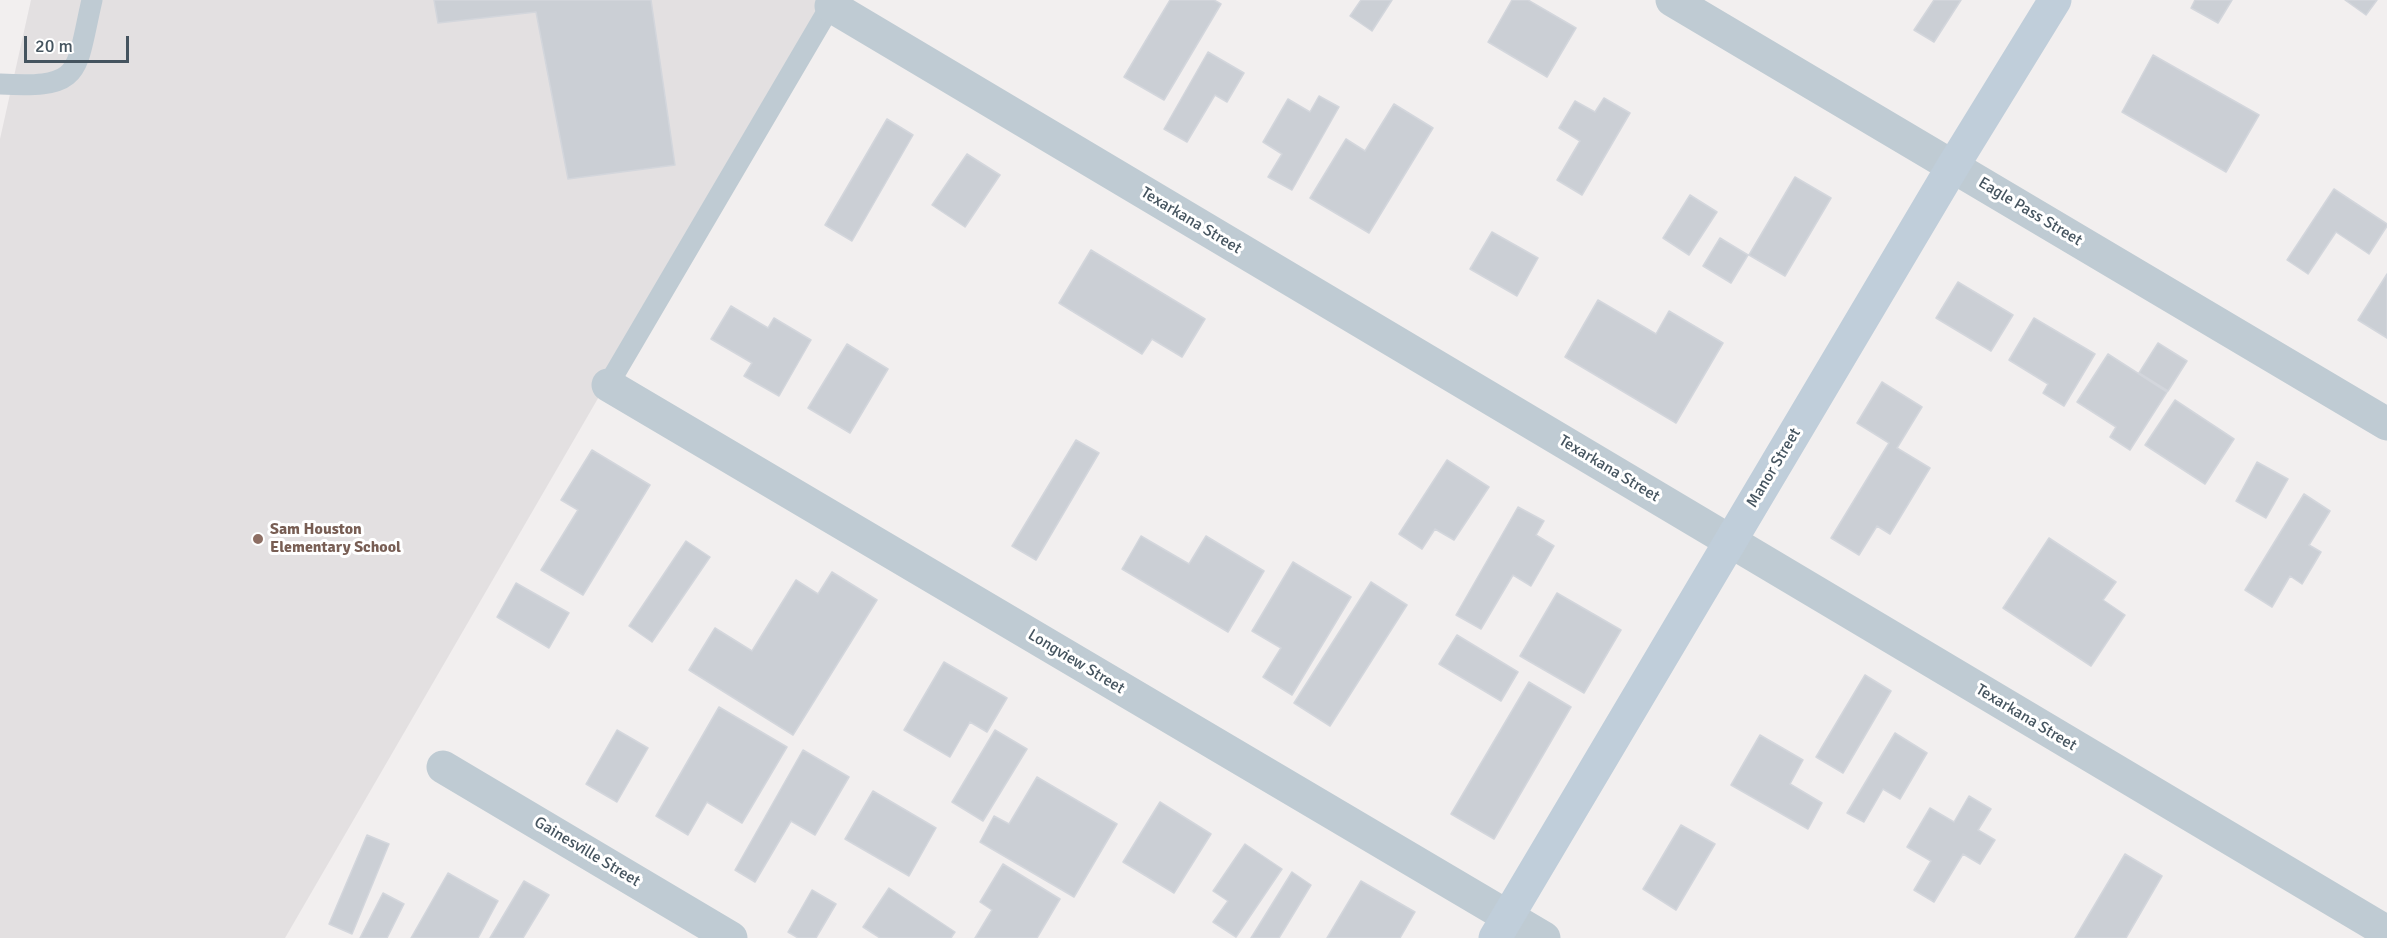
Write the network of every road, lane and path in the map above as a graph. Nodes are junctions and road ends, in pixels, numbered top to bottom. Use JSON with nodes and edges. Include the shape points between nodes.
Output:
{"nodes":[{"id":1,"x":92,"y":0,"type":"edge"},
{"id":2,"x":1672,"y":0,"type":"edge"},
{"id":3,"x":2055,"y":0,"type":"edge"},
{"id":4,"x":833,"y":3,"type":"edge"},
{"id":5,"x":0,"y":84,"type":"edge"},
{"id":6,"x":1953,"y":166,"type":"junction"},
{"id":7,"x":608,"y":385,"type":"joint"},
{"id":8,"x":2387,"y":424,"type":"edge"},
{"id":9,"x":1730,"y":542,"type":"junction"},
{"id":10,"x":443,"y":767,"type":"dead end"},
{"id":11,"x":1502,"y":927,"type":"edge"},
{"id":12,"x":2372,"y":931,"type":"edge"},
{"id":13,"x":731,"y":938,"type":"edge"},
{"id":14,"x":1544,"y":938,"type":"edge"}],
"edges":[{"from":1,"to":5,"type":"lane","via":[[71,75],[45,86]]},
{"from":2,"to":6,"type":"street","name":"Eagle Pass Street"},
{"from":3,"to":6,"type":"street","name":"Manor Street"},
{"from":4,"to":7,"type":"lane"},
{"from":4,"to":9,"type":"street","name":"Texarkana Street"},
{"from":6,"to":8,"type":"street","name":"Eagle Pass Street"},
{"from":6,"to":9,"type":"street","name":"Manor Street"},
{"from":7,"to":11,"type":"street","name":"Longview Street"},
{"from":9,"to":11,"type":"street","name":"Manor Street"},
{"from":9,"to":12,"type":"street","name":"Texarkana Street"},
{"from":10,"to":13,"type":"street","name":"Gainesville Street"},
{"from":11,"to":14,"type":"street","name":"Longview Street"}]}
